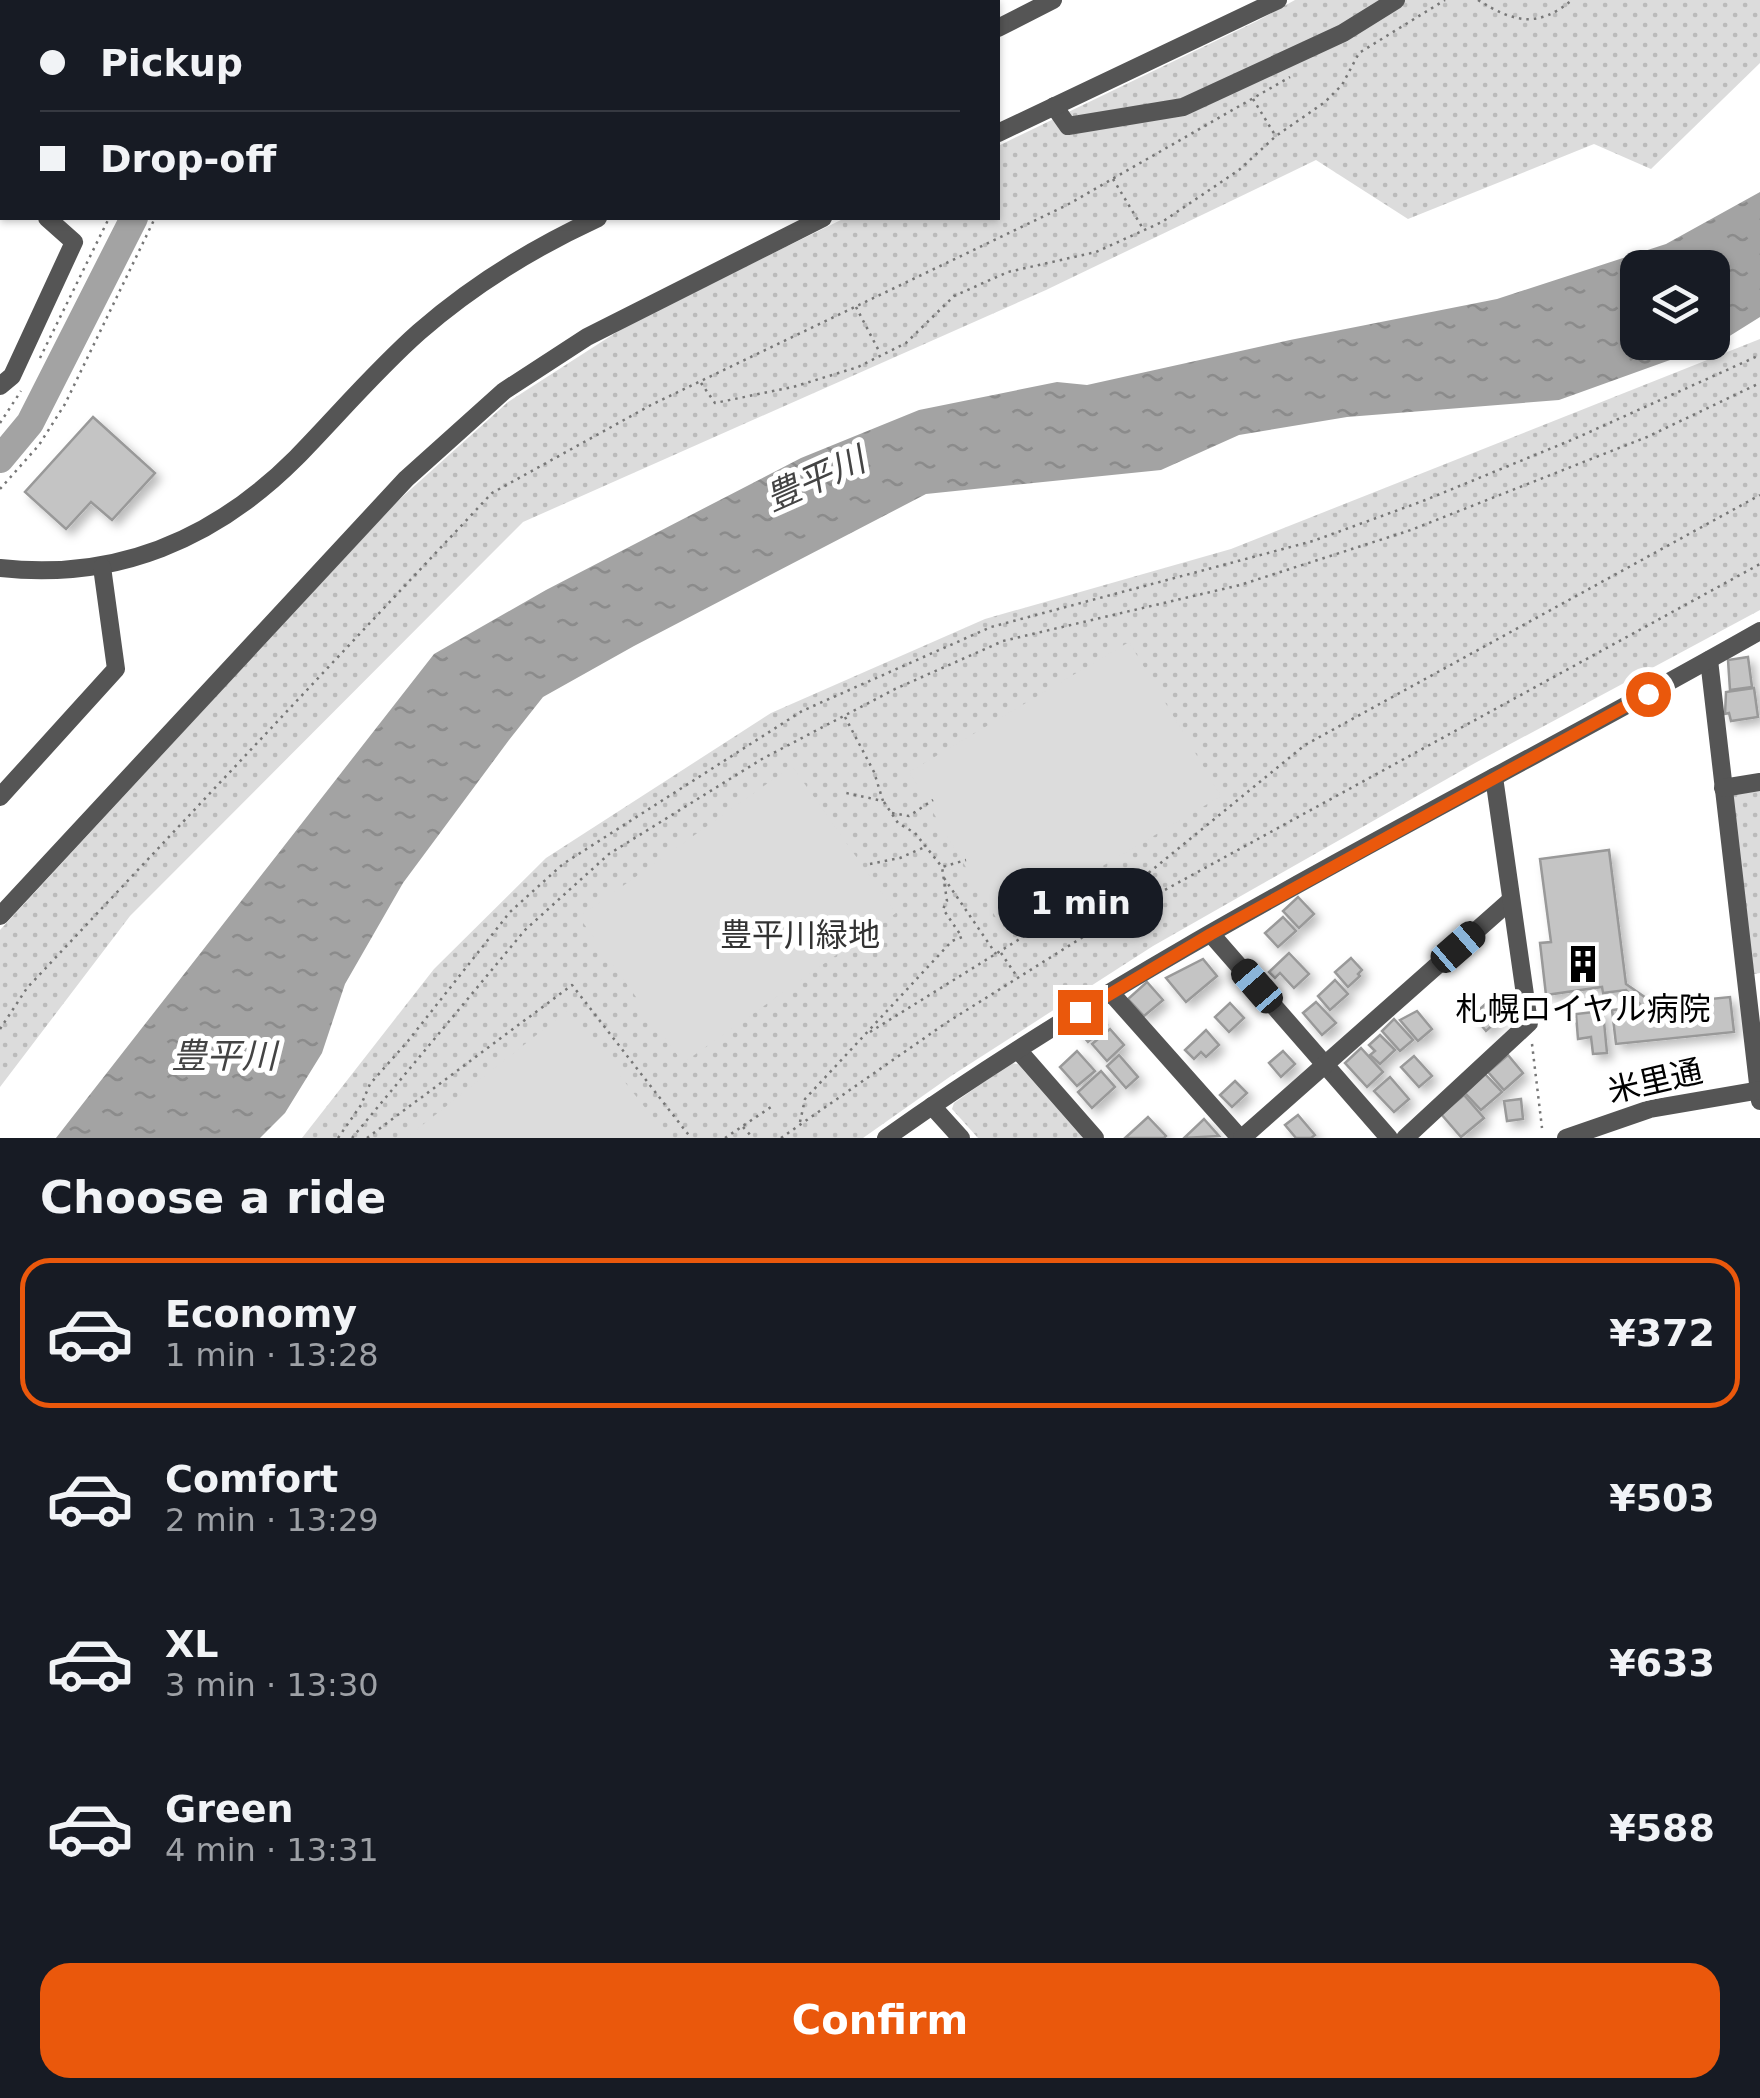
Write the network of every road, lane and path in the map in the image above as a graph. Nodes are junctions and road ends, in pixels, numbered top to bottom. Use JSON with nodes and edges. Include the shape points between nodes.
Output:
{"nodes":[{"id":1,"x":1053,"y":0,"type":"edge"},
{"id":2,"x":1278,"y":0,"type":"edge"},
{"id":3,"x":1396,"y":0,"type":"edge"},
{"id":4,"x":1444,"y":0,"type":"edge"},
{"id":5,"x":1478,"y":0,"type":"edge"},
{"id":6,"x":1572,"y":0,"type":"edge"},
{"id":7,"x":1000,"y":27,"type":"edge"},
{"id":8,"x":1302,"y":70,"type":"dead end"},
{"id":9,"x":1254,"y":100,"type":"junction"},
{"id":10,"x":1054,"y":106,"type":"junction"},
{"id":11,"x":1000,"y":132,"type":"edge"},
{"id":12,"x":1276,"y":136,"type":"junction"},
{"id":13,"x":1113,"y":178,"type":"junction"},
{"id":14,"x":48,"y":220,"type":"edge"},
{"id":15,"x":107,"y":220,"type":"edge"},
{"id":16,"x":154,"y":220,"type":"edge"},
{"id":17,"x":594,"y":220,"type":"edge"},
{"id":18,"x":820,"y":220,"type":"edge"},
{"id":19,"x":1142,"y":229,"type":"junction"},
{"id":20,"x":856,"y":306,"type":"junction"},
{"id":21,"x":881,"y":354,"type":"junction"},
{"id":22,"x":1760,"y":355,"type":"edge"},
{"id":23,"x":40,"y":357,"type":"dead end"},
{"id":24,"x":700,"y":381,"type":"junction"},
{"id":25,"x":1760,"y":383,"type":"edge"},
{"id":26,"x":0,"y":386,"type":"edge"},
{"id":27,"x":24,"y":387,"type":"dead end"},
{"id":28,"x":0,"y":423,"type":"edge"},
{"id":29,"x":0,"y":489,"type":"edge"},
{"id":30,"x":1760,"y":494,"type":"edge"},
{"id":31,"x":1760,"y":564,"type":"edge"},
{"id":32,"x":102,"y":567,"type":"junction"},
{"id":33,"x":0,"y":568,"type":"edge"},
{"id":34,"x":1760,"y":631,"type":"edge"},
{"id":35,"x":1708,"y":660,"type":"junction"},
{"id":36,"x":844,"y":716,"type":"junction"},
{"id":37,"x":1494,"y":777,"type":"junction"},
{"id":38,"x":1760,"y":782,"type":"edge"},
{"id":39,"x":1723,"y":788,"type":"junction"},
{"id":40,"x":846,"y":792,"type":"dead end"},
{"id":41,"x":0,"y":798,"type":"edge"},
{"id":42,"x":933,"y":800,"type":"dead end"},
{"id":43,"x":883,"y":801,"type":"junction"},
{"id":44,"x":891,"y":812,"type":"junction"},
{"id":45,"x":925,"y":846,"type":"junction"},
{"id":46,"x":966,"y":860,"type":"dead end"},
{"id":47,"x":870,"y":864,"type":"dead end"},
{"id":48,"x":942,"y":867,"type":"junction"},
{"id":49,"x":943,"y":877,"type":"junction"},
{"id":50,"x":1511,"y":900,"type":"junction"},
{"id":51,"x":1076,"y":904,"type":"dead end"},
{"id":52,"x":0,"y":916,"type":"edge"},
{"id":53,"x":1103,"y":924,"type":"junction"},
{"id":54,"x":1211,"y":934,"type":"junction"},
{"id":55,"x":998,"y":953,"type":"junction"},
{"id":56,"x":1018,"y":978,"type":"junction"},
{"id":57,"x":1752,"y":986,"type":"edge"},
{"id":58,"x":1112,"y":994,"type":"junction"},
{"id":59,"x":1529,"y":1023,"type":"junction"},
{"id":60,"x":0,"y":1029,"type":"edge"},
{"id":61,"x":863,"y":1037,"type":"junction"},
{"id":62,"x":1018,"y":1050,"type":"junction"},
{"id":63,"x":1325,"y":1065,"type":"junction"},
{"id":64,"x":1759,"y":1090,"type":"edge"},
{"id":65,"x":1760,"y":1100,"type":"edge"},
{"id":66,"x":932,"y":1106,"type":"junction"},
{"id":67,"x":771,"y":1107,"type":"dead end"},
{"id":68,"x":800,"y":1124,"type":"junction"},
{"id":69,"x":742,"y":1126,"type":"junction"},
{"id":70,"x":1542,"y":1128,"type":"dead end"},
{"id":71,"x":338,"y":1138,"type":"edge"},
{"id":72,"x":352,"y":1138,"type":"edge"},
{"id":73,"x":367,"y":1138,"type":"edge"},
{"id":74,"x":691,"y":1138,"type":"edge"},
{"id":75,"x":726,"y":1138,"type":"edge"},
{"id":76,"x":753,"y":1138,"type":"edge"},
{"id":77,"x":782,"y":1138,"type":"edge"},
{"id":78,"x":886,"y":1138,"type":"edge"},
{"id":79,"x":961,"y":1138,"type":"edge"},
{"id":80,"x":1095,"y":1138,"type":"edge"},
{"id":81,"x":1241,"y":1138,"type":"edge"},
{"id":82,"x":1389,"y":1138,"type":"edge"},
{"id":83,"x":1405,"y":1138,"type":"edge"},
{"id":84,"x":1566,"y":1138,"type":"edge"}],
"edges":[{"from":1,"to":7,"type":"street"},
{"from":2,"to":10,"type":"street"},
{"from":3,"to":10,"type":"street","via":[[1343,33],[1183,106],[1068,126]]},
{"from":4,"to":12,"type":"path","via":[[1359,53],[1326,102]]},
{"from":5,"to":6,"type":"path","via":[[1503,15],[1529,19],[1550,18]]},
{"from":8,"to":9,"type":"path"},
{"from":9,"to":12,"type":"path"},
{"from":9,"to":13,"type":"path"},
{"from":10,"to":11,"type":"street"},
{"from":12,"to":19,"type":"path","via":[[1239,170]]},
{"from":13,"to":19,"type":"path"},
{"from":13,"to":20,"type":"path"},
{"from":14,"to":26,"type":"street","via":[[74,242],[12,376]]},
{"from":15,"to":23,"type":"path"},
{"from":16,"to":29,"type":"path","via":[[65,404]]},
{"from":17,"to":32,"type":"street","via":[[501,270],[448,308],[232,513],[152,552]]},
{"from":18,"to":52,"type":"street","via":[[587,337],[504,390],[406,479]]},
{"from":19,"to":21,"type":"path","via":[[1096,252],[1008,272],[954,296],[906,343]]},
{"from":20,"to":21,"type":"path"},
{"from":20,"to":24,"type":"path"},
{"from":21,"to":24,"type":"path","via":[[794,386],[714,402]]},
{"from":22,"to":71,"type":"path","via":[[1424,501],[1313,541],[991,627],[802,711],[563,864],[510,912],[370,1084]]},
{"from":24,"to":60,"type":"path","via":[[492,493],[27,988]]},
{"from":25,"to":36,"type":"path","via":[[1647,437],[1411,530],[1240,585],[1003,641]]},
{"from":27,"to":28,"type":"path"},
{"from":30,"to":53,"type":"path","via":[[1305,745],[1119,896]]},
{"from":31,"to":53,"type":"path"},
{"from":32,"to":33,"type":"street"},
{"from":32,"to":41,"type":"street","via":[[116,669]]},
{"from":34,"to":35,"type":"street"},
{"from":35,"to":37,"type":"street"},
{"from":35,"to":39,"type":"street"},
{"from":36,"to":43,"type":"path"},
{"from":36,"to":72,"type":"path","via":[[762,758],[609,854],[525,930]]},
{"from":37,"to":50,"type":"street"},
{"from":37,"to":54,"type":"street"},
{"from":38,"to":39,"type":"street"},
{"from":39,"to":57,"type":"street"},
{"from":40,"to":43,"type":"path"},
{"from":42,"to":44,"type":"path","via":[[909,816]]},
{"from":43,"to":44,"type":"path"},
{"from":44,"to":45,"type":"path"},
{"from":45,"to":47,"type":"path"},
{"from":45,"to":48,"type":"path"},
{"from":46,"to":48,"type":"path"},
{"from":48,"to":49,"type":"path"},
{"from":49,"to":55,"type":"path"},
{"from":49,"to":61,"type":"path","via":[[943,909],[962,938]]},
{"from":50,"to":59,"type":"street"},
{"from":50,"to":63,"type":"street"},
{"from":51,"to":55,"type":"path"},
{"from":53,"to":56,"type":"path"},
{"from":54,"to":58,"type":"street"},
{"from":54,"to":63,"type":"street"},
{"from":55,"to":56,"type":"path"},
{"from":55,"to":61,"type":"path"},
{"from":56,"to":68,"type":"path"},
{"from":57,"to":64,"type":"street"},
{"from":58,"to":62,"type":"street"},
{"from":58,"to":81,"type":"street"},
{"from":59,"to":70,"type":"path"},
{"from":59,"to":83,"type":"street"},
{"from":61,"to":68,"type":"path","via":[[804,1099]]},
{"from":62,"to":66,"type":"street"},
{"from":62,"to":80,"type":"street"},
{"from":63,"to":81,"type":"street"},
{"from":63,"to":82,"type":"street"},
{"from":64,"to":65,"type":"street"},
{"from":64,"to":84,"type":"street","name":"米里通","via":[[1650,1110]]},
{"from":66,"to":78,"type":"street"},
{"from":66,"to":79,"type":"street"},
{"from":67,"to":69,"type":"path"},
{"from":68,"to":77,"type":"path"},
{"from":69,"to":75,"type":"path"},
{"from":69,"to":76,"type":"path"},
{"from":73,"to":74,"type":"path","via":[[572,985]]}]}
